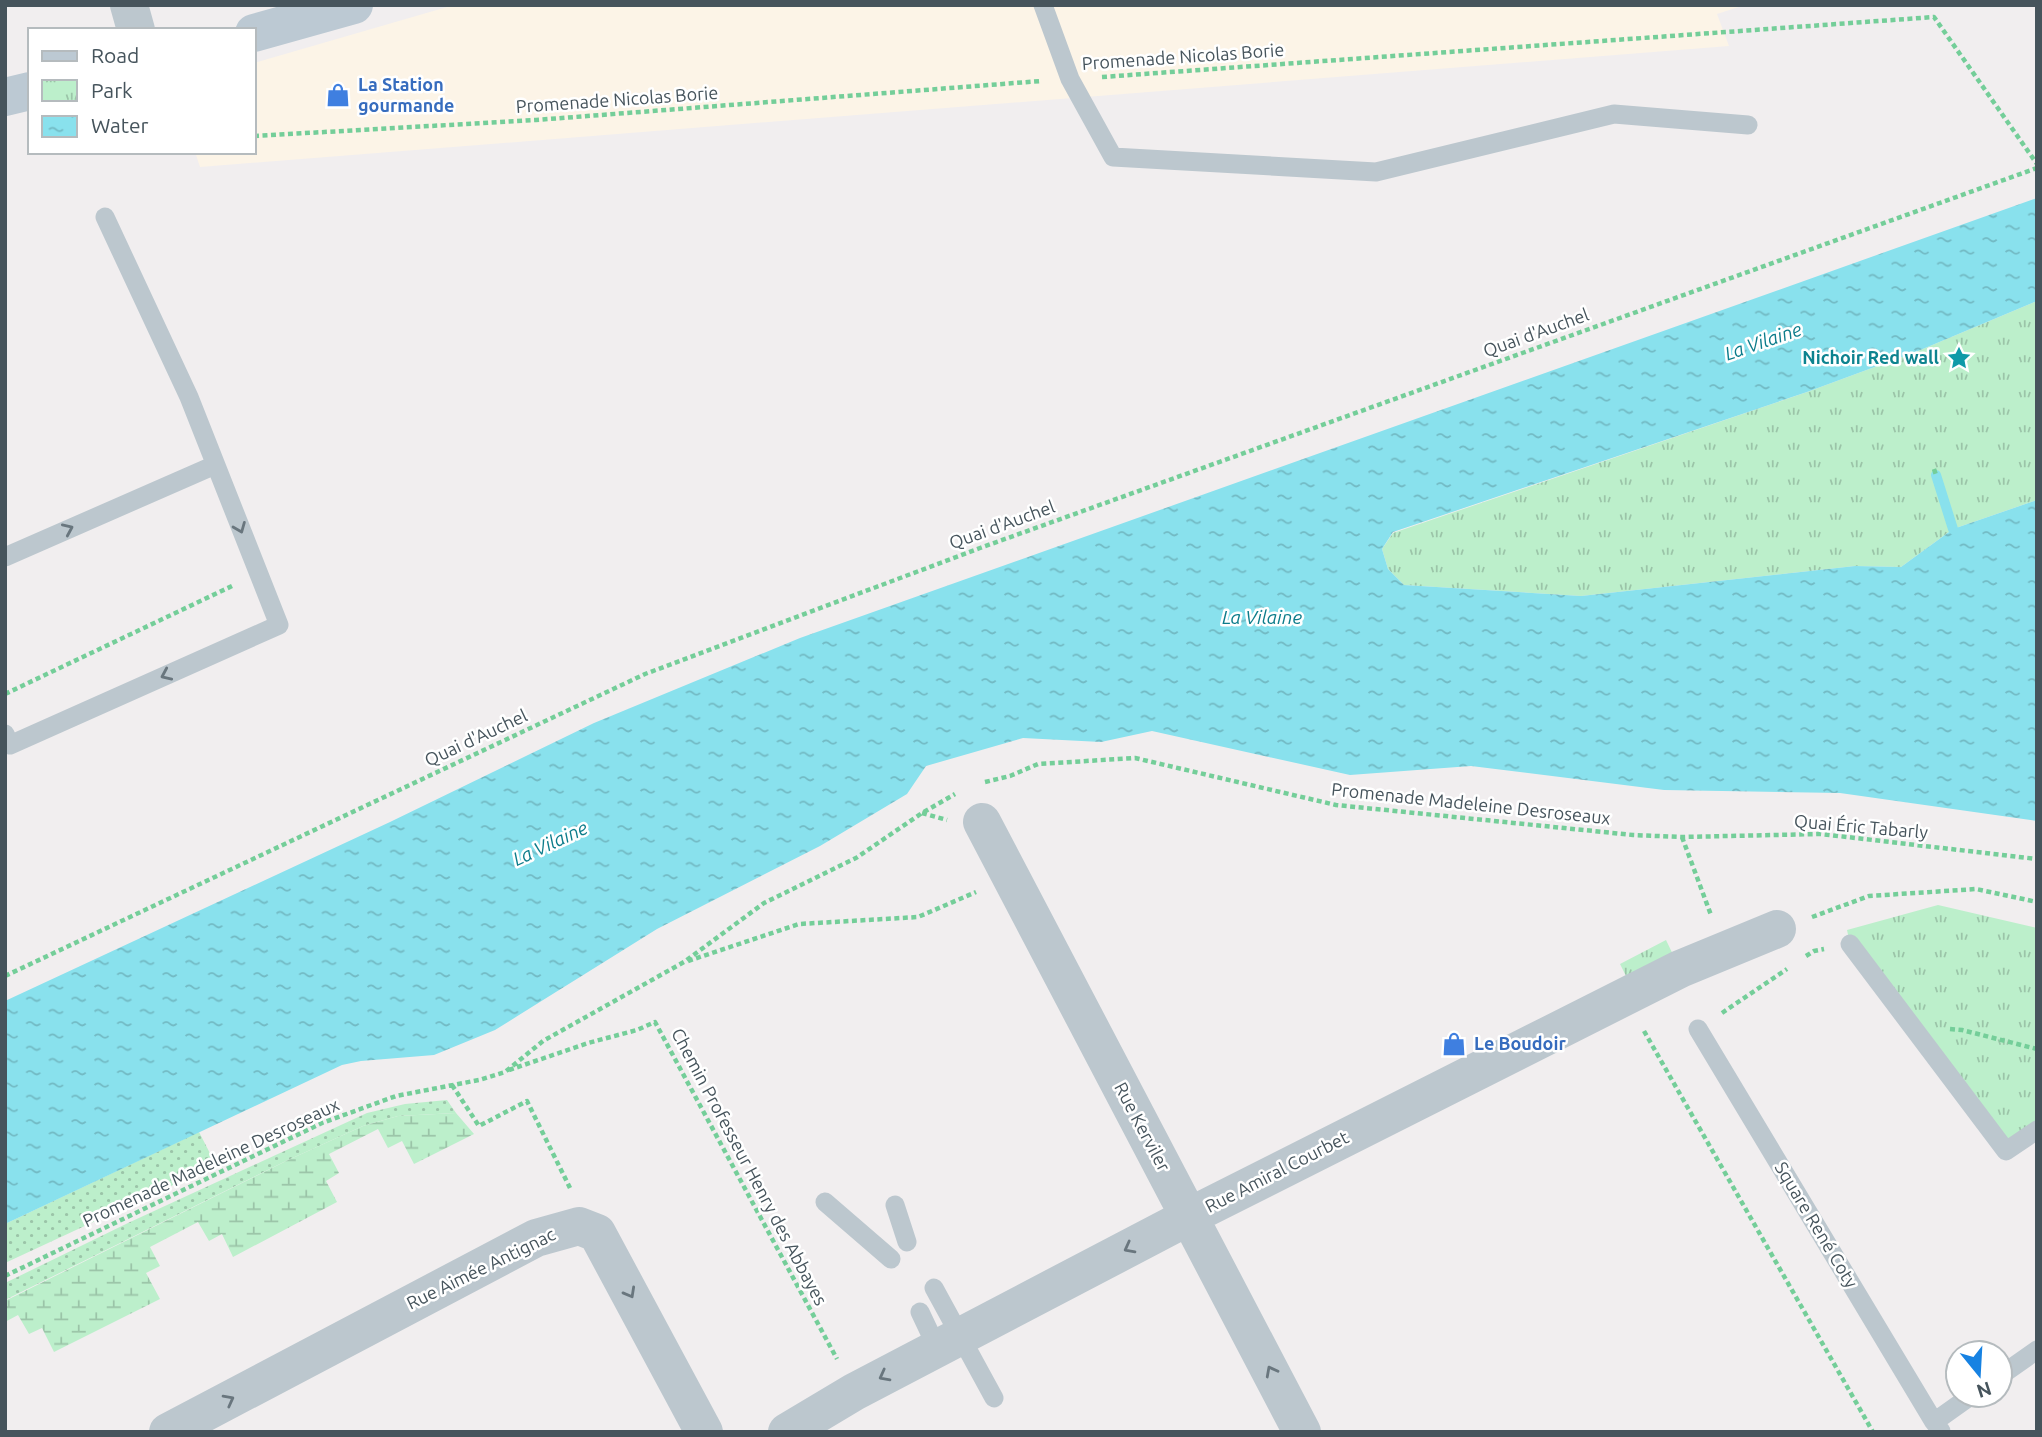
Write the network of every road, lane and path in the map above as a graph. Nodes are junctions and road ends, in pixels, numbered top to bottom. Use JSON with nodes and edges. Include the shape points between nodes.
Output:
{"nodes":[{"id":1,"x":129,"y":5,"type":"edge"},
{"id":2,"x":354,"y":5,"type":"edge"},
{"id":3,"x":1043,"y":5,"type":"edge"},
{"id":4,"x":135,"y":28,"type":"edge"},
{"id":5,"x":256,"y":32,"type":"edge"},
{"id":6,"x":1070,"y":79,"type":"junction"},
{"id":7,"x":28,"y":91,"type":"edge"},
{"id":8,"x":5,"y":97,"type":"edge"},
{"id":9,"x":1748,"y":125,"type":"dead end"},
{"id":10,"x":256,"y":136,"type":"edge"},
{"id":11,"x":2037,"y":166,"type":"edge"},
{"id":12,"x":105,"y":217,"type":"dead end"},
{"id":13,"x":215,"y":465,"type":"junction"},
{"id":14,"x":5,"y":556,"type":"edge"},
{"id":15,"x":236,"y":584,"type":"dead end"},
{"id":16,"x":5,"y":694,"type":"edge"},
{"id":17,"x":5,"y":734,"type":"edge"},
{"id":18,"x":1010,"y":776,"type":"junction"},
{"id":19,"x":978,"y":784,"type":"dead end"},
{"id":20,"x":1005,"y":786,"type":"dead end"},
{"id":21,"x":956,"y":793,"type":"dead end"},
{"id":22,"x":922,"y":813,"type":"junction"},
{"id":23,"x":964,"y":821,"type":"joint"},
{"id":24,"x":1682,"y":837,"type":"junction"},
{"id":25,"x":2037,"y":859,"type":"edge"},
{"id":26,"x":1009,"y":877,"type":"junction"},
{"id":27,"x":2037,"y":902,"type":"edge"},
{"id":28,"x":1777,"y":929,"type":"joint"},
{"id":29,"x":1850,"y":944,"type":"joint"},
{"id":30,"x":1725,"y":951,"type":"junction"},
{"id":31,"x":1804,"y":958,"type":"dead end"},
{"id":32,"x":684,"y":962,"type":"junction"},
{"id":33,"x":1793,"y":965,"type":"dead end"},
{"id":34,"x":5,"y":976,"type":"edge"},
{"id":35,"x":1624,"y":997,"type":"junction"},
{"id":36,"x":1914,"y":1028,"type":"junction"},
{"id":37,"x":1698,"y":1029,"type":"joint"},
{"id":38,"x":2037,"y":1049,"type":"edge"},
{"id":39,"x":505,"y":1072,"type":"junction"},
{"id":40,"x":452,"y":1086,"type":"junction"},
{"id":41,"x":2037,"y":1130,"type":"edge"},
{"id":42,"x":825,"y":1202,"type":"dead end"},
{"id":43,"x":895,"y":1205,"type":"dead end"},
{"id":44,"x":1190,"y":1216,"type":"junction"},
{"id":45,"x":579,"y":1226,"type":"junction"},
{"id":46,"x":907,"y":1242,"type":"dead end"},
{"id":47,"x":891,"y":1259,"type":"dead end"},
{"id":48,"x":5,"y":1276,"type":"edge"},
{"id":49,"x":934,"y":1288,"type":"dead end"},
{"id":50,"x":920,"y":1312,"type":"dead end"},
{"id":51,"x":949,"y":1342,"type":"junction"},
{"id":52,"x":2037,"y":1350,"type":"edge"},
{"id":53,"x":2014,"y":1366,"type":"edge"},
{"id":54,"x":854,"y":1392,"type":"junction"},
{"id":55,"x":994,"y":1398,"type":"dead end"},
{"id":56,"x":1957,"y":1409,"type":"edge"},
{"id":57,"x":1938,"y":1427,"type":"edge"},
{"id":58,"x":168,"y":1432,"type":"edge"},
{"id":59,"x":705,"y":1432,"type":"edge"},
{"id":60,"x":787,"y":1432,"type":"edge"},
{"id":61,"x":1302,"y":1432,"type":"edge"},
{"id":62,"x":1873,"y":1432,"type":"edge"}],
"edges":[{"from":1,"to":4,"type":"street"},
{"from":2,"to":5,"type":"main road"},
{"from":3,"to":6,"type":"lane"},
{"from":6,"to":9,"type":"lane","via":[[1113,157],[1170,161],[1376,172],[1614,114]]},
{"from":6,"to":10,"type":"path","name":"Promenade Nicolas Borie","via":[[536,120]]},
{"from":6,"to":11,"type":"path","name":"Promenade Nicolas Borie","via":[[1934,16]]},
{"from":7,"to":8,"type":"main road"},
{"from":11,"to":34,"type":"path","name":"Quai d'Auchel","via":[[980,548],[645,674]]},
{"from":12,"to":13,"type":"lane","via":[[189,397]]},
{"from":14,"to":13,"type":"lane","one_way":true},
{"from":13,"to":17,"type":"lane","one_way":true,"via":[[279,625],[10,746]]},
{"from":15,"to":16,"type":"path"},
{"from":18,"to":19,"type":"path","name":"Promenade Madeleine Desroseaux"},
{"from":18,"to":20,"type":"path"},
{"from":18,"to":24,"type":"path","name":"Promenade Madeleine Desroseaux","via":[[1038,764],[1135,758],[1336,805]]},
{"from":21,"to":22,"type":"path","name":"Promenade Madeleine Desroseaux"},
{"from":22,"to":23,"type":"path"},
{"from":22,"to":32,"type":"path","name":"Promenade Madeleine Desroseaux","via":[[856,858],[764,903]]},
{"from":23,"to":26,"type":"street","name":"Rue Kerviler"},
{"from":24,"to":25,"type":"path","name":"Quai Éric Tabarly","via":[[1821,834]]},
{"from":24,"to":30,"type":"path"},
{"from":26,"to":32,"type":"path","via":[[918,917],[799,924]]},
{"from":26,"to":44,"type":"street","name":"Rue Kerviler"},
{"from":27,"to":28,"type":"path","via":[[1976,889],[1869,896]]},
{"from":28,"to":30,"type":"street","name":"Rue Amiral Courbet"},
{"from":29,"to":31,"type":"path","via":[[1814,951]]},
{"from":29,"to":36,"type":"lane"},
{"from":30,"to":35,"type":"street","name":"Rue Amiral Courbet"},
{"from":32,"to":39,"type":"path","name":"Promenade Madeleine Desroseaux","via":[[543,1041]]},
{"from":33,"to":37,"type":"path"},
{"from":35,"to":44,"type":"street","name":"Rue Amiral Courbet"},
{"from":35,"to":62,"type":"path"},
{"from":36,"to":38,"type":"path","via":[[1962,1030]]},
{"from":36,"to":41,"type":"lane","via":[[2006,1151]]},
{"from":37,"to":57,"type":"lane","name":"Square René Coty"},
{"from":39,"to":40,"type":"path","name":"Promenade Madeleine Desroseaux"},
{"from":39,"to":54,"type":"path","name":"Chemin Professeur Henry des Abbayes","via":[[655,1022]]},
{"from":40,"to":45,"type":"path","via":[[479,1125],[527,1101],[582,1211]]},
{"from":40,"to":48,"type":"path","name":"Promenade Madeleine Desroseaux","via":[[396,1096],[322,1123]]},
{"from":42,"to":47,"type":"lane"},
{"from":43,"to":46,"type":"lane"},
{"from":44,"to":51,"type":"street","name":"Rue Amiral Courbet","one_way":true},
{"from":61,"to":44,"type":"street","name":"Rue Kerviler","one_way":true},
{"from":58,"to":45,"type":"street","name":"Rue Aimée Antignac","one_way":true,"via":[[536,1238]]},
{"from":45,"to":59,"type":"street","name":"Rue Aimée Antignac","one_way":true,"via":[[597,1233]]},
{"from":49,"to":51,"type":"lane"},
{"from":50,"to":51,"type":"lane"},
{"from":51,"to":54,"type":"street","name":"Rue Amiral Courbet","one_way":true},
{"from":51,"to":55,"type":"lane"},
{"from":52,"to":53,"type":"lane"},
{"from":54,"to":60,"type":"street","name":"Rue Amiral Courbet"},
{"from":56,"to":57,"type":"lane","name":"Square René Coty"}]}
